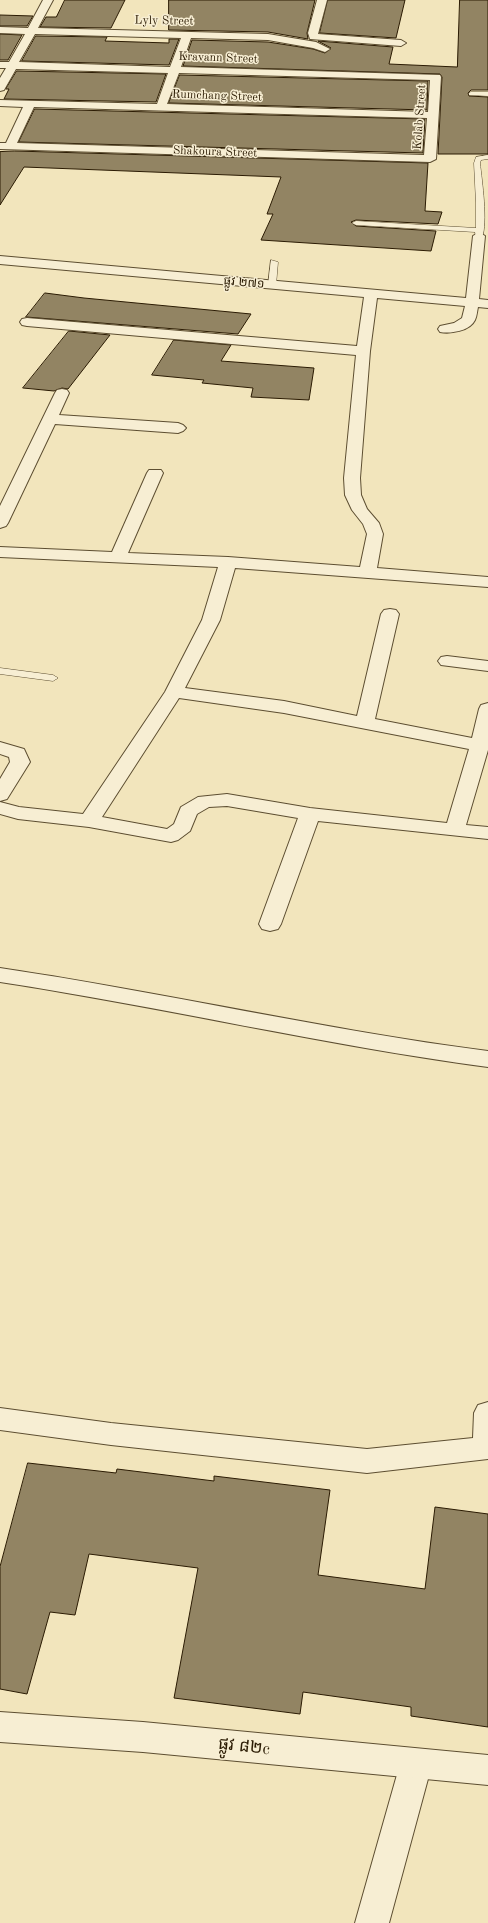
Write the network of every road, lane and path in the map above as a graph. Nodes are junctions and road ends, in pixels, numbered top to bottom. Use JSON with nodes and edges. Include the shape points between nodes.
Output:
{"nodes":[{"id":1,"x":48,"y":0,"type":"edge"},
{"id":2,"x":322,"y":0,"type":"edge"},
{"id":3,"x":0,"y":30,"type":"edge"},
{"id":4,"x":32,"y":31,"type":"junction"},
{"id":5,"x":187,"y":35,"type":"junction"},
{"id":6,"x":401,"y":43,"type":"dead end"},
{"id":7,"x":324,"y":49,"type":"dead end"},
{"id":8,"x":0,"y":65,"type":"edge"},
{"id":9,"x":13,"y":65,"type":"junction"},
{"id":10,"x":174,"y":70,"type":"junction"},
{"id":11,"x":436,"y":77,"type":"joint"},
{"id":12,"x":0,"y":88,"type":"edge"},
{"id":13,"x":471,"y":94,"type":"dead end"},
{"id":14,"x":488,"y":94,"type":"edge"},
{"id":15,"x":0,"y":103,"type":"edge"},
{"id":16,"x":30,"y":104,"type":"junction"},
{"id":17,"x":160,"y":108,"type":"junction"},
{"id":18,"x":434,"y":115,"type":"junction"},
{"id":19,"x":5,"y":146,"type":"edge"},
{"id":20,"x":488,"y":157,"type":"edge"},
{"id":21,"x":430,"y":159,"type":"joint"},
{"id":22,"x":480,"y":202,"type":"junction"},
{"id":23,"x":488,"y":203,"type":"edge"},
{"id":24,"x":356,"y":223,"type":"dead end"},
{"id":25,"x":480,"y":233,"type":"junction"},
{"id":26,"x":0,"y":260,"type":"edge"},
{"id":27,"x":274,"y":262,"type":"dead end"},
{"id":28,"x":272,"y":285,"type":"junction"},
{"id":29,"x":371,"y":294,"type":"junction"},
{"id":30,"x":472,"y":303,"type":"junction"},
{"id":31,"x":488,"y":304,"type":"edge"},
{"id":32,"x":27,"y":322,"type":"dead end"},
{"id":33,"x":445,"y":329,"type":"dead end"},
{"id":34,"x":363,"y":351,"type":"junction"},
{"id":35,"x":62,"y":393,"type":"dead end"},
{"id":36,"x":49,"y":420,"type":"junction"},
{"id":37,"x":178,"y":428,"type":"dead end"},
{"id":38,"x":155,"y":473,"type":"dead end"},
{"id":39,"x":0,"y":523,"type":"edge"},
{"id":40,"x":0,"y":552,"type":"edge"},
{"id":41,"x":118,"y":557,"type":"junction"},
{"id":42,"x":228,"y":562,"type":"junction"},
{"id":43,"x":368,"y":572,"type":"junction"},
{"id":44,"x":488,"y":582,"type":"edge"},
{"id":45,"x":390,"y":614,"type":"dead end"},
{"id":46,"x":447,"y":661,"type":"dead end"},
{"id":47,"x":488,"y":666,"type":"edge"},
{"id":48,"x":0,"y":671,"type":"edge"},
{"id":49,"x":53,"y":678,"type":"dead end"},
{"id":50,"x":174,"y":692,"type":"junction"},
{"id":51,"x":488,"y":709,"type":"edge"},
{"id":52,"x":365,"y":723,"type":"junction"},
{"id":53,"x":480,"y":745,"type":"junction"},
{"id":54,"x":0,"y":748,"type":"edge"},
{"id":55,"x":0,"y":795,"type":"edge"},
{"id":56,"x":0,"y":808,"type":"edge"},
{"id":57,"x":310,"y":814,"type":"junction"},
{"id":58,"x":88,"y":821,"type":"junction"},
{"id":59,"x":455,"y":829,"type":"junction"},
{"id":60,"x":488,"y":834,"type":"edge"},
{"id":61,"x":270,"y":924,"type":"dead end"},
{"id":62,"x":0,"y":975,"type":"edge"},
{"id":63,"x":488,"y":1059,"type":"edge"},
{"id":64,"x":488,"y":1413,"type":"edge"},
{"id":65,"x":0,"y":1419,"type":"edge"},
{"id":66,"x":488,"y":1448,"type":"edge"},
{"id":67,"x":0,"y":1727,"type":"edge"},
{"id":68,"x":416,"y":1764,"type":"junction"},
{"id":69,"x":488,"y":1770,"type":"edge"},
{"id":70,"x":372,"y":1923,"type":"edge"}],
"edges":[{"from":1,"to":4,"type":"street"},
{"from":2,"to":6,"type":"street","via":[[314,37]]},
{"from":3,"to":4,"type":"street","name":"Lyly Street"},
{"from":4,"to":5,"type":"street","name":"Lyly Street"},
{"from":4,"to":9,"type":"street"},
{"from":5,"to":7,"type":"street","name":"Lyly Street","via":[[282,39],[316,44]]},
{"from":5,"to":10,"type":"street"},
{"from":8,"to":9,"type":"street","name":"Kravann Street"},
{"from":9,"to":10,"type":"street","name":"Kravann Street"},
{"from":9,"to":12,"type":"street"},
{"from":10,"to":11,"type":"street","name":"Kravann Street"},
{"from":10,"to":17,"type":"street"},
{"from":11,"to":18,"type":"street","name":"Kolab Street"},
{"from":13,"to":14,"type":"lane"},
{"from":15,"to":16,"type":"street","name":"Rumchang Street"},
{"from":16,"to":17,"type":"street","name":"Rumchang Street"},
{"from":16,"to":19,"type":"street"},
{"from":17,"to":18,"type":"street","name":"Rumchang Street"},
{"from":18,"to":21,"type":"street","name":"Kolab Street"},
{"from":19,"to":21,"type":"street","name":"Shakoura Street"},
{"from":20,"to":22,"type":"lane","via":[[478,158],[477,163]]},
{"from":22,"to":23,"type":"lane"},
{"from":22,"to":25,"type":"lane"},
{"from":24,"to":25,"type":"lane"},
{"from":25,"to":30,"type":"street"},
{"from":26,"to":28,"type":"street","name":"ផ្លូវ ២៧១"},
{"from":27,"to":28,"type":"lane"},
{"from":28,"to":29,"type":"street","name":"ផ្លូវ ២៧១"},
{"from":29,"to":30,"type":"street","name":"ផ្លូវ ២៧១"},
{"from":29,"to":34,"type":"street"},
{"from":30,"to":31,"type":"street","name":"ផ្លូវ ២៧១"},
{"from":30,"to":33,"type":"street","via":[[468,320],[458,327]]},
{"from":32,"to":34,"type":"street"},
{"from":34,"to":43,"type":"street","via":[[352,478],[353,494],[375,534]]},
{"from":35,"to":36,"type":"street"},
{"from":36,"to":37,"type":"street"},
{"from":36,"to":39,"type":"street"},
{"from":38,"to":41,"type":"street"},
{"from":40,"to":41,"type":"street"},
{"from":41,"to":42,"type":"street"},
{"from":42,"to":43,"type":"street"},
{"from":42,"to":50,"type":"street","via":[[211,620]]},
{"from":43,"to":44,"type":"street"},
{"from":45,"to":52,"type":"street"},
{"from":46,"to":47,"type":"street"},
{"from":48,"to":49,"type":"lane"},
{"from":50,"to":52,"type":"street","via":[[284,707]]},
{"from":50,"to":58,"type":"street"},
{"from":51,"to":53,"type":"street"},
{"from":52,"to":53,"type":"street"},
{"from":53,"to":59,"type":"street"},
{"from":54,"to":55,"type":"street","via":[[17,753],[20,762]]},
{"from":56,"to":58,"type":"street","via":[[18,813]]},
{"from":57,"to":58,"type":"street","via":[[227,800],[205,801],[188,811],[183,827],[171,836]]},
{"from":57,"to":59,"type":"street"},
{"from":57,"to":61,"type":"street"},
{"from":59,"to":60,"type":"street"},
{"from":62,"to":63,"type":"street","via":[[169,1003],[431,1053]]},
{"from":64,"to":66,"type":"street"},
{"from":65,"to":66,"type":"street","via":[[111,1434],[367,1461]]},
{"from":67,"to":68,"type":"street","name":"ផ្លូវ ៨២c","via":[[143,1737]]},
{"from":68,"to":69,"type":"street","name":"ផ្លូវ ៨២c"},
{"from":68,"to":70,"type":"street"}]}
